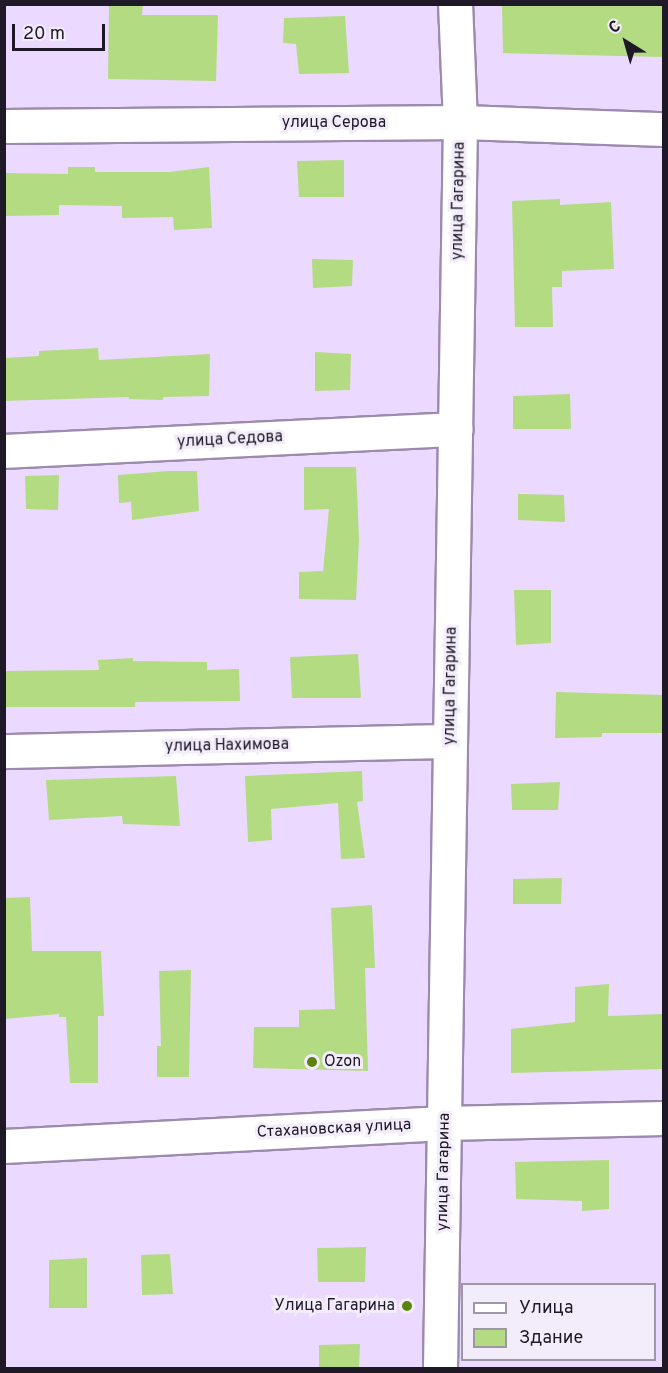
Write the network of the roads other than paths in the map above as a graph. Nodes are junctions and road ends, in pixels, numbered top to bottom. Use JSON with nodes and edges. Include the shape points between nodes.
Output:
{"nodes":[{"id":1,"x":455,"y":4,"type":"edge"},
{"id":2,"x":460,"y":122,"type":"junction"},
{"id":3,"x":4,"y":126,"type":"edge"},
{"id":4,"x":663,"y":129,"type":"edge"},
{"id":5,"x":456,"y":429,"type":"junction"},
{"id":6,"x":4,"y":451,"type":"edge"},
{"id":7,"x":450,"y":741,"type":"junction"},
{"id":8,"x":4,"y":752,"type":"edge"},
{"id":9,"x":663,"y":1118,"type":"edge"},
{"id":10,"x":444,"y":1124,"type":"junction"},
{"id":11,"x":4,"y":1146,"type":"edge"},
{"id":12,"x":440,"y":1368,"type":"edge"}],
"edges":[{"from":1,"to":2,"type":"street","name":"улица Гагарина"},
{"from":2,"to":3,"type":"street","name":"улица Серова"},
{"from":2,"to":4,"type":"street","name":"улица Серова"},
{"from":2,"to":5,"type":"street","name":"улица Гагарина"},
{"from":5,"to":6,"type":"street","name":"улица Седова"},
{"from":5,"to":7,"type":"street","name":"улица Гагарина"},
{"from":7,"to":8,"type":"street","name":"улица Нахимова"},
{"from":7,"to":10,"type":"street","name":"улица Гагарина"},
{"from":9,"to":10,"type":"street","name":"Стахановская улица"},
{"from":10,"to":11,"type":"street","name":"Стахановская улица"},
{"from":10,"to":12,"type":"street","name":"улица Гагарина"}]}
